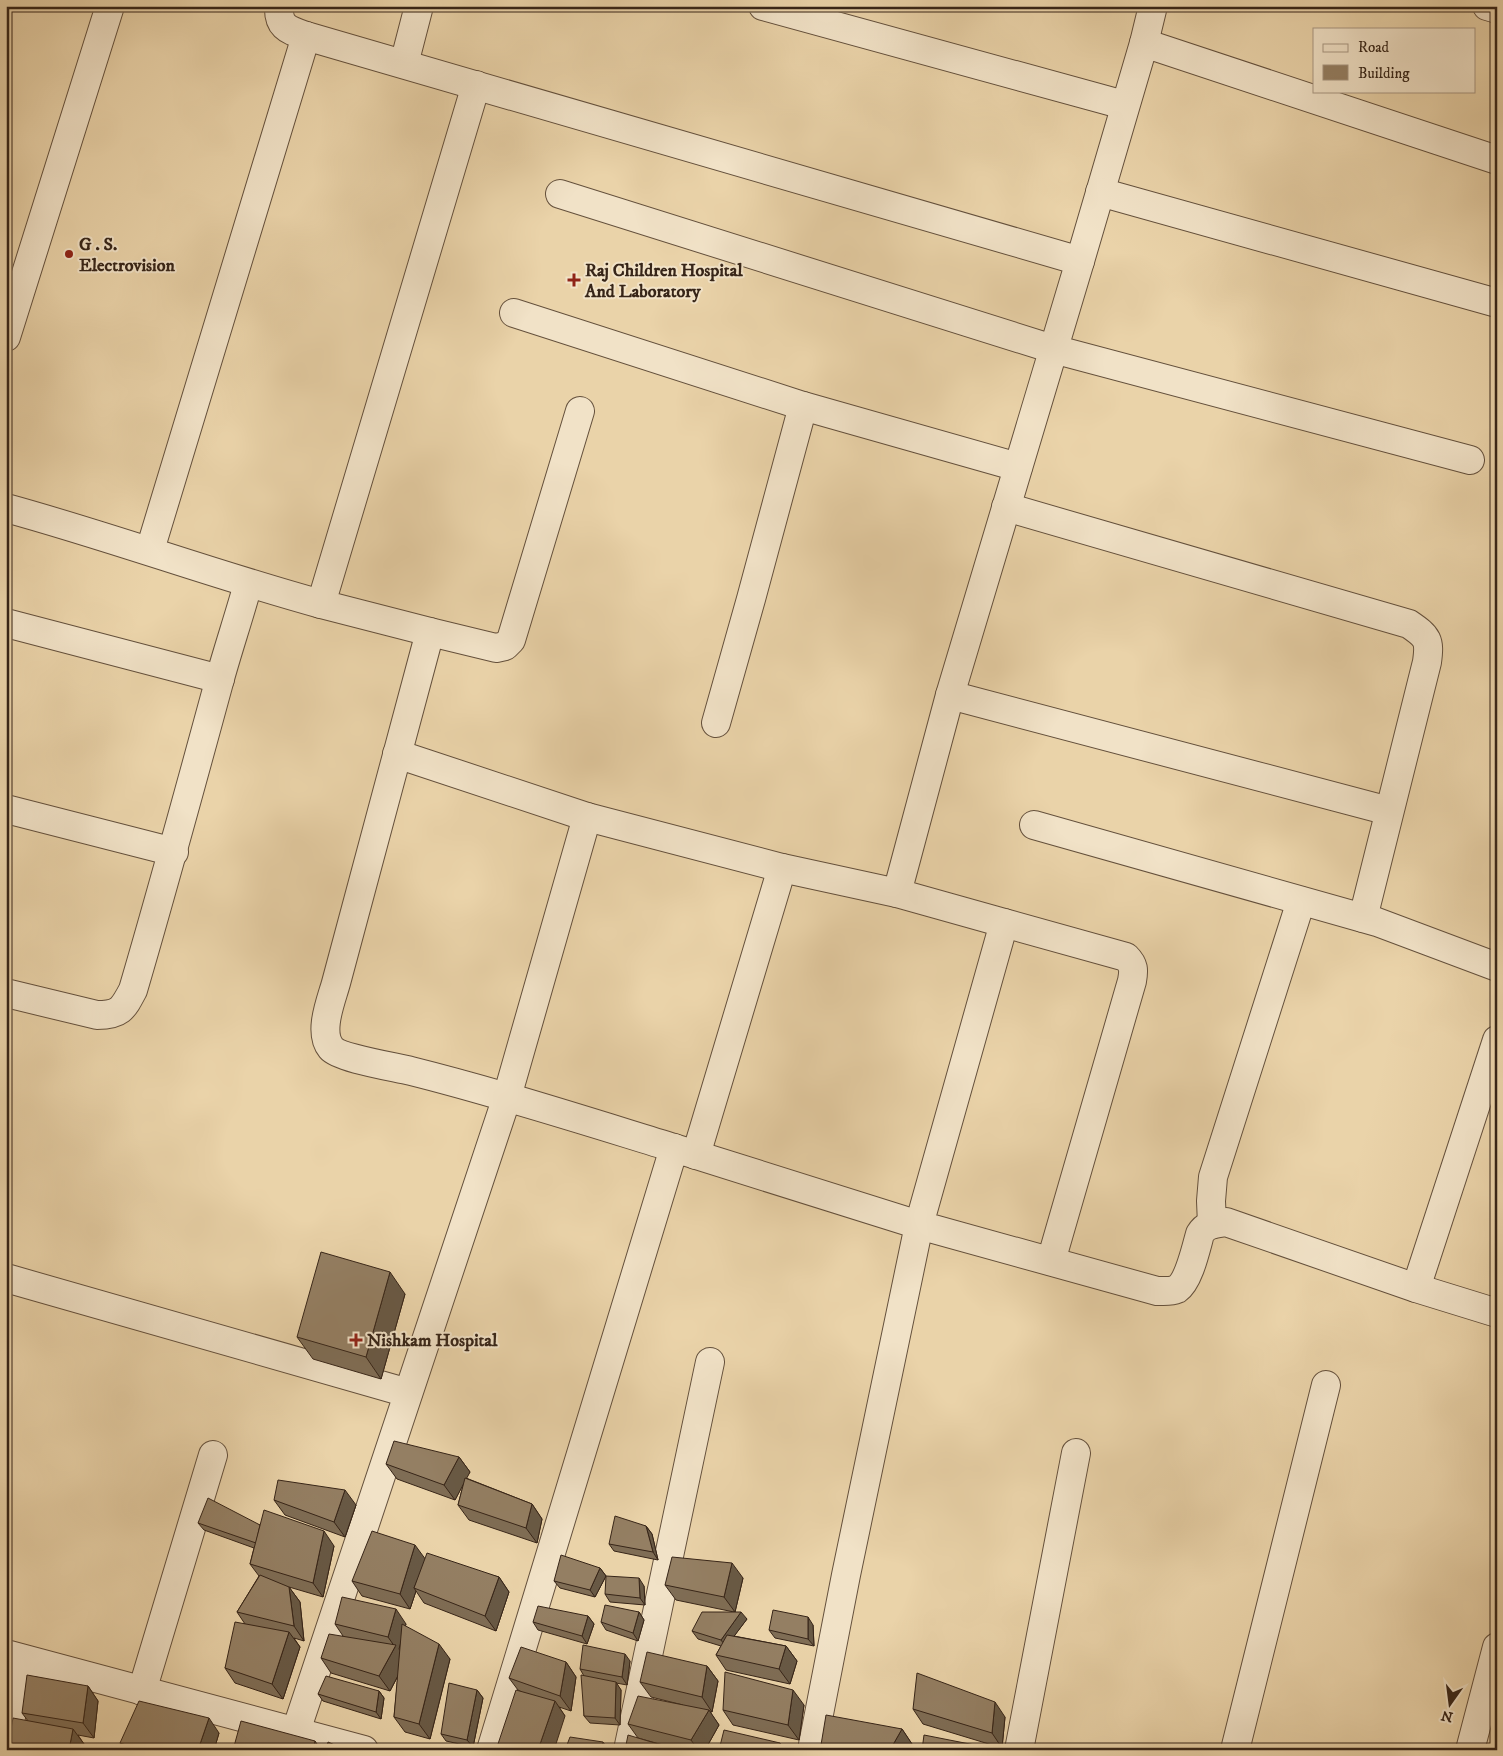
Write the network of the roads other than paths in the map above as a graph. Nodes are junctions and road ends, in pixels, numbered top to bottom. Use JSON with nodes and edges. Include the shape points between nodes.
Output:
{"nodes":[{"id":1,"x":110,"y":6,"type":"edge"},
{"id":2,"x":280,"y":6,"type":"edge"},
{"id":3,"x":419,"y":6,"type":"edge"},
{"id":4,"x":763,"y":6,"type":"edge"},
{"id":5,"x":1153,"y":6,"type":"edge"},
{"id":6,"x":1487,"y":6,"type":"edge"},
{"id":7,"x":1497,"y":9,"type":"edge"},
{"id":8,"x":306,"y":36,"type":"junction"},
{"id":9,"x":1144,"y":43,"type":"junction"},
{"id":10,"x":404,"y":64,"type":"junction"},
{"id":11,"x":476,"y":85,"type":"junction"},
{"id":12,"x":1124,"y":106,"type":"junction"},
{"id":13,"x":1497,"y":160,"type":"edge"},
{"id":14,"x":1100,"y":192,"type":"junction"},
{"id":15,"x":560,"y":194,"type":"dead end"},
{"id":16,"x":1080,"y":261,"type":"junction"},
{"id":17,"x":1497,"y":303,"type":"edge"},
{"id":18,"x":514,"y":313,"type":"dead end"},
{"id":19,"x":6,"y":337,"type":"edge"},
{"id":20,"x":1053,"y":349,"type":"junction"},
{"id":21,"x":803,"y":406,"type":"junction"},
{"id":22,"x":580,"y":411,"type":"dead end"},
{"id":23,"x":1470,"y":460,"type":"dead end"},
{"id":24,"x":1018,"y":467,"type":"junction"},
{"id":25,"x":1006,"y":506,"type":"junction"},
{"id":26,"x":6,"y":508,"type":"edge"},
{"id":27,"x":150,"y":550,"type":"junction"},
{"id":28,"x":248,"y":584,"type":"junction"},
{"id":29,"x":320,"y":604,"type":"junction"},
{"id":30,"x":6,"y":622,"type":"edge"},
{"id":31,"x":430,"y":632,"type":"junction"},
{"id":32,"x":220,"y":679,"type":"junction"},
{"id":33,"x":950,"y":695,"type":"junction"},
{"id":34,"x":716,"y":723,"type":"dead end"},
{"id":35,"x":397,"y":754,"type":"junction"},
{"id":36,"x":6,"y":809,"type":"edge"},
{"id":37,"x":1389,"y":811,"type":"junction"},
{"id":38,"x":587,"y":817,"type":"junction"},
{"id":39,"x":1034,"y":825,"type":"dead end"},
{"id":40,"x":174,"y":852,"type":"junction"},
{"id":41,"x":782,"y":868,"type":"junction"},
{"id":42,"x":897,"y":893,"type":"junction"},
{"id":43,"x":1301,"y":901,"type":"junction"},
{"id":44,"x":1362,"y":918,"type":"junction"},
{"id":45,"x":1004,"y":923,"type":"junction"},
{"id":46,"x":1497,"y":967,"type":"edge"},
{"id":47,"x":6,"y":993,"type":"edge"},
{"id":48,"x":1497,"y":1040,"type":"edge"},
{"id":49,"x":507,"y":1097,"type":"junction"},
{"id":50,"x":685,"y":1152,"type":"junction"},
{"id":51,"x":1212,"y":1224,"type":"junction"},
{"id":52,"x":919,"y":1225,"type":"junction"},
{"id":53,"x":1051,"y":1261,"type":"junction"},
{"id":54,"x":6,"y":1278,"type":"edge"},
{"id":55,"x":1416,"y":1288,"type":"junction"},
{"id":56,"x":1497,"y":1313,"type":"edge"},
{"id":57,"x":710,"y":1362,"type":"dead end"},
{"id":58,"x":1326,"y":1385,"type":"dead end"},
{"id":59,"x":408,"y":1393,"type":"junction"},
{"id":60,"x":1076,"y":1453,"type":"dead end"},
{"id":61,"x":213,"y":1455,"type":"dead end"},
{"id":62,"x":1497,"y":1647,"type":"edge"},
{"id":63,"x":15,"y":1657,"type":"edge"},
{"id":64,"x":142,"y":1691,"type":"junction"},
{"id":65,"x":296,"y":1731,"type":"junction"},
{"id":66,"x":6,"y":1737,"type":"edge"},
{"id":67,"x":364,"y":1750,"type":"edge"},
{"id":68,"x":491,"y":1750,"type":"edge"},
{"id":69,"x":628,"y":1750,"type":"edge"},
{"id":70,"x":812,"y":1750,"type":"edge"},
{"id":71,"x":1019,"y":1750,"type":"edge"},
{"id":72,"x":1235,"y":1750,"type":"edge"},
{"id":73,"x":1470,"y":1750,"type":"edge"}],
"edges":[{"from":1,"to":19,"type":"street"},
{"from":2,"to":8,"type":"street","via":[[280,20],[288,29]]},
{"from":3,"to":10,"type":"street"},
{"from":4,"to":12,"type":"street"},
{"from":5,"to":9,"type":"street"},
{"from":6,"to":7,"type":"street"},
{"from":8,"to":10,"type":"street"},
{"from":8,"to":27,"type":"street"},
{"from":9,"to":12,"type":"street"},
{"from":9,"to":13,"type":"street"},
{"from":10,"to":11,"type":"street"},
{"from":11,"to":16,"type":"street"},
{"from":11,"to":29,"type":"street"},
{"from":12,"to":14,"type":"street"},
{"from":14,"to":16,"type":"street"},
{"from":14,"to":17,"type":"street"},
{"from":15,"to":20,"type":"street"},
{"from":16,"to":20,"type":"street"},
{"from":18,"to":21,"type":"street"},
{"from":20,"to":23,"type":"street"},
{"from":20,"to":24,"type":"street"},
{"from":21,"to":24,"type":"street"},
{"from":21,"to":34,"type":"street"},
{"from":22,"to":31,"type":"street","via":[[511,640],[496,648]]},
{"from":24,"to":25,"type":"street"},
{"from":25,"to":33,"type":"street"},
{"from":25,"to":37,"type":"street","via":[[1409,624],[1422,633],[1429,646],[1427,662]]},
{"from":26,"to":27,"type":"street"},
{"from":27,"to":28,"type":"street"},
{"from":28,"to":29,"type":"street"},
{"from":28,"to":32,"type":"street"},
{"from":29,"to":31,"type":"street"},
{"from":30,"to":32,"type":"street"},
{"from":31,"to":35,"type":"street"},
{"from":32,"to":40,"type":"street"},
{"from":33,"to":37,"type":"street"},
{"from":33,"to":42,"type":"street"},
{"from":35,"to":38,"type":"street"},
{"from":35,"to":49,"type":"street","via":[[336,982],[324,1032],[326,1041],[333,1050],[348,1056]]},
{"from":36,"to":40,"type":"street"},
{"from":37,"to":44,"type":"street"},
{"from":38,"to":41,"type":"street"},
{"from":38,"to":49,"type":"street"},
{"from":39,"to":43,"type":"street"},
{"from":40,"to":47,"type":"street","via":[[133,990],[124,1008],[111,1015],[96,1015]]},
{"from":41,"to":42,"type":"street"},
{"from":41,"to":50,"type":"street"},
{"from":42,"to":45,"type":"street"},
{"from":43,"to":44,"type":"street"},
{"from":43,"to":51,"type":"street","via":[[1213,1178]]},
{"from":44,"to":46,"type":"street"},
{"from":45,"to":52,"type":"street"},
{"from":45,"to":53,"type":"street","via":[[1126,957],[1133,964],[1134,971]]},
{"from":48,"to":55,"type":"street"},
{"from":49,"to":50,"type":"street"},
{"from":49,"to":59,"type":"street"},
{"from":50,"to":52,"type":"street"},
{"from":50,"to":68,"type":"street"},
{"from":51,"to":53,"type":"street","via":[[1204,1227],[1200,1234],[1185,1282],[1170,1292]]},
{"from":51,"to":55,"type":"street","via":[[1226,1222]]},
{"from":52,"to":53,"type":"street"},
{"from":52,"to":70,"type":"street"},
{"from":54,"to":59,"type":"street"},
{"from":55,"to":56,"type":"street"},
{"from":57,"to":69,"type":"street"},
{"from":58,"to":72,"type":"street"},
{"from":59,"to":65,"type":"street"},
{"from":60,"to":71,"type":"street"},
{"from":61,"to":64,"type":"street"},
{"from":62,"to":73,"type":"street"},
{"from":63,"to":64,"type":"street"},
{"from":63,"to":66,"type":"street"},
{"from":64,"to":65,"type":"street","via":[[242,1730]]},
{"from":65,"to":67,"type":"street"}]}
